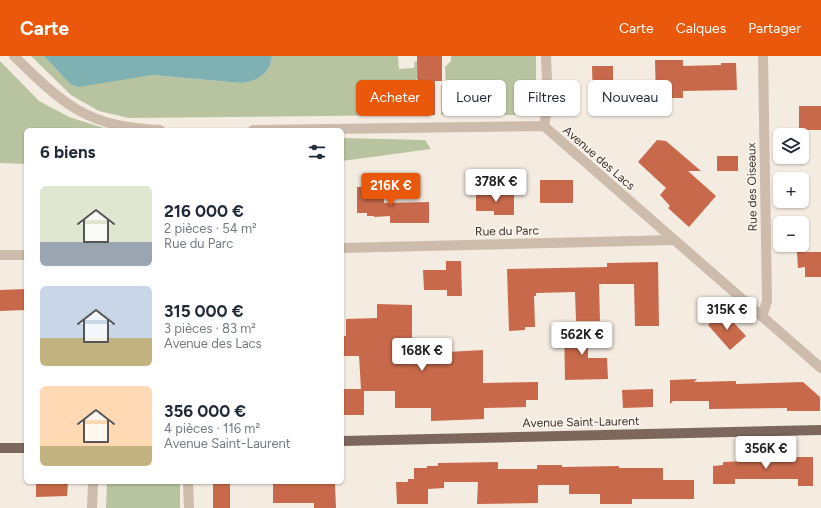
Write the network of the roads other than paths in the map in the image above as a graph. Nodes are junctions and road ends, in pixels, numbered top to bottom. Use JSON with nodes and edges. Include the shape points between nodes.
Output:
{"nodes":[{"id":1,"x":14,"y":56,"type":"edge"},
{"id":2,"x":546,"y":56,"type":"edge"},
{"id":3,"x":763,"y":56,"type":"edge"},
{"id":4,"x":544,"y":126,"type":"junction"},
{"id":5,"x":129,"y":128,"type":"edge"},
{"id":6,"x":344,"y":129,"type":"edge"},
{"id":7,"x":673,"y":240,"type":"junction"},
{"id":8,"x":344,"y":248,"type":"edge"},
{"id":9,"x":0,"y":255,"type":"edge"},
{"id":10,"x":24,"y":255,"type":"edge"},
{"id":11,"x":762,"y":317,"type":"junction"},
{"id":12,"x":821,"y":368,"type":"edge"},
{"id":13,"x":821,"y":430,"type":"edge"},
{"id":14,"x":344,"y":441,"type":"edge"},
{"id":15,"x":0,"y":448,"type":"edge"},
{"id":16,"x":24,"y":448,"type":"edge"},
{"id":17,"x":93,"y":484,"type":"edge"},
{"id":18,"x":188,"y":484,"type":"edge"},
{"id":19,"x":92,"y":508,"type":"edge"},
{"id":20,"x":189,"y":508,"type":"edge"}],
"edges":[{"from":1,"to":5,"type":"street","via":[[52,93],[72,108],[94,118]]},
{"from":2,"to":4,"type":"street","via":[[548,104]]},
{"from":3,"to":11,"type":"street","name":"Rue des Oiseaux","via":[[767,301]]},
{"from":4,"to":6,"type":"street","name":"Avenue des Lacs"},
{"from":4,"to":7,"type":"street","name":"Avenue des Lacs"},
{"from":7,"to":8,"type":"street","name":"Rue du Parc"},
{"from":7,"to":11,"type":"street","name":"Avenue des Lacs"},
{"from":9,"to":10,"type":"street"},
{"from":11,"to":12,"type":"street","name":"Avenue des Lacs"},
{"from":13,"to":14,"type":"main road","name":"Avenue Saint-Laurent"},
{"from":15,"to":16,"type":"main road"},
{"from":17,"to":19,"type":"street"},
{"from":18,"to":20,"type":"street"}]}
